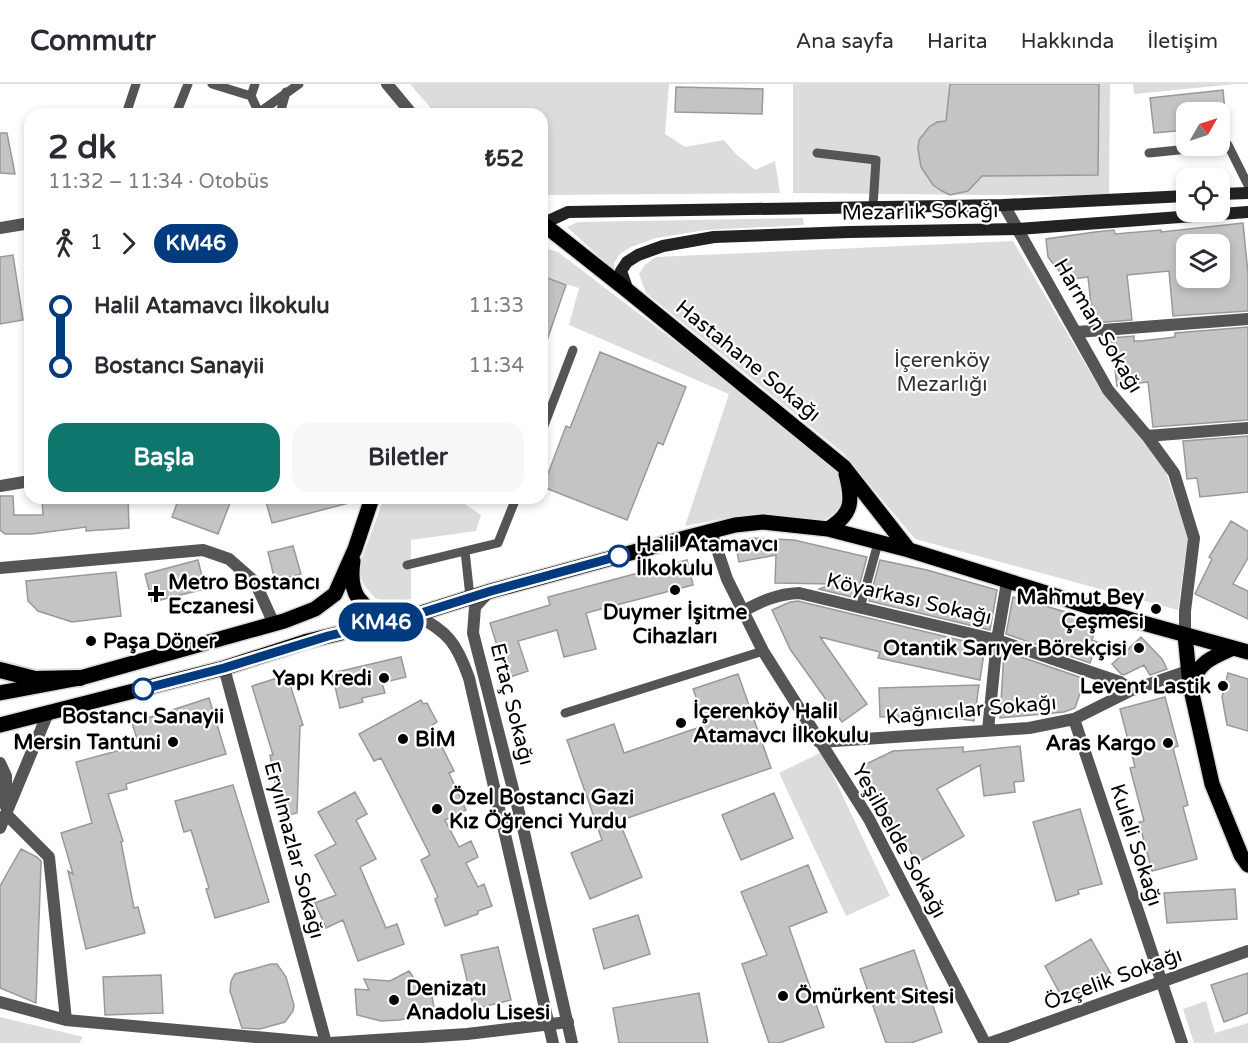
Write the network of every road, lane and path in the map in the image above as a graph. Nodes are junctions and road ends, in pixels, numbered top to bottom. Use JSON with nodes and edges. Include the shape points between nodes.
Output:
{"nodes":[{"id":1,"x":136,"y":84,"type":"edge"},
{"id":2,"x":188,"y":84,"type":"edge"},
{"id":3,"x":212,"y":84,"type":"edge"},
{"id":4,"x":255,"y":84,"type":"edge"},
{"id":5,"x":298,"y":84,"type":"edge"},
{"id":6,"x":387,"y":84,"type":"edge"},
{"id":7,"x":286,"y":92,"type":"junction"},
{"id":8,"x":251,"y":96,"type":"junction"},
{"id":9,"x":128,"y":108,"type":"edge"},
{"id":10,"x":178,"y":108,"type":"edge"},
{"id":11,"x":256,"y":108,"type":"edge"},
{"id":12,"x":265,"y":108,"type":"edge"},
{"id":13,"x":282,"y":108,"type":"edge"},
{"id":14,"x":407,"y":108,"type":"edge"},
{"id":15,"x":817,"y":153,"type":"dead end"},
{"id":16,"x":1149,"y":153,"type":"dead end"},
{"id":17,"x":1248,"y":185,"type":"edge"},
{"id":18,"x":1248,"y":193,"type":"edge"},
{"id":19,"x":1230,"y":194,"type":"edge"},
{"id":20,"x":1176,"y":196,"type":"edge"},
{"id":21,"x":1004,"y":205,"type":"junction"},
{"id":22,"x":873,"y":206,"type":"junction"},
{"id":23,"x":1248,"y":212,"type":"edge"},
{"id":24,"x":548,"y":220,"type":"edge"},
{"id":25,"x":24,"y":224,"type":"edge"},
{"id":26,"x":0,"y":228,"type":"edge"},
{"id":27,"x":548,"y":228,"type":"edge"},
{"id":28,"x":1018,"y":229,"type":"junction"},
{"id":29,"x":628,"y":291,"type":"junction"},
{"id":30,"x":1248,"y":319,"type":"edge"},
{"id":31,"x":1077,"y":332,"type":"junction"},
{"id":32,"x":573,"y":350,"type":"dead end"},
{"id":33,"x":548,"y":415,"type":"edge"},
{"id":34,"x":1248,"y":428,"type":"edge"},
{"id":35,"x":1147,"y":436,"type":"junction"},
{"id":36,"x":844,"y":467,"type":"junction"},
{"id":37,"x":24,"y":482,"type":"edge"},
{"id":38,"x":0,"y":486,"type":"edge"},
{"id":39,"x":370,"y":504,"type":"edge"},
{"id":40,"x":514,"y":504,"type":"edge"},
{"id":41,"x":828,"y":529,"type":"junction"},
{"id":42,"x":711,"y":531,"type":"junction"},
{"id":43,"x":878,"y":543,"type":"junction"},
{"id":44,"x":355,"y":549,"type":"junction"},
{"id":45,"x":909,"y":550,"type":"junction"},
{"id":46,"x":465,"y":551,"type":"junction"},
{"id":47,"x":407,"y":565,"type":"dead end"},
{"id":48,"x":0,"y":568,"type":"edge"},
{"id":49,"x":1007,"y":582,"type":"junction"},
{"id":50,"x":491,"y":591,"type":"junction"},
{"id":51,"x":470,"y":597,"type":"junction"},
{"id":52,"x":860,"y":608,"type":"junction"},
{"id":53,"x":743,"y":611,"type":"junction"},
{"id":54,"x":415,"y":615,"type":"junction"},
{"id":55,"x":390,"y":620,"type":"junction"},
{"id":56,"x":274,"y":624,"type":"junction"},
{"id":57,"x":1185,"y":635,"type":"junction"},
{"id":58,"x":997,"y":640,"type":"junction"},
{"id":59,"x":1233,"y":648,"type":"junction"},
{"id":60,"x":763,"y":651,"type":"junction"},
{"id":61,"x":1248,"y":651,"type":"edge"},
{"id":62,"x":224,"y":668,"type":"junction"},
{"id":63,"x":0,"y":670,"type":"edge"},
{"id":64,"x":80,"y":678,"type":"junction"},
{"id":65,"x":1189,"y":678,"type":"junction"},
{"id":66,"x":1132,"y":690,"type":"junction"},
{"id":67,"x":0,"y":693,"type":"edge"},
{"id":68,"x":48,"y":713,"type":"junction"},
{"id":69,"x":565,"y":713,"type":"dead end"},
{"id":70,"x":1074,"y":719,"type":"junction"},
{"id":71,"x":0,"y":725,"type":"edge"},
{"id":72,"x":988,"y":730,"type":"junction"},
{"id":73,"x":819,"y":742,"type":"junction"},
{"id":74,"x":0,"y":764,"type":"edge"},
{"id":75,"x":6,"y":814,"type":"junction"},
{"id":76,"x":0,"y":828,"type":"edge"},
{"id":77,"x":1248,"y":865,"type":"edge"},
{"id":78,"x":1248,"y":951,"type":"edge"},
{"id":79,"x":1161,"y":983,"type":"junction"},
{"id":80,"x":0,"y":1002,"type":"edge"},
{"id":81,"x":66,"y":1020,"type":"junction"},
{"id":82,"x":568,"y":1022,"type":"junction"},
{"id":83,"x":550,"y":1025,"type":"junction"},
{"id":84,"x":270,"y":1041,"type":"edge"},
{"id":85,"x":326,"y":1043,"type":"edge"},
{"id":86,"x":545,"y":1043,"type":"edge"},
{"id":87,"x":553,"y":1043,"type":"edge"},
{"id":88,"x":572,"y":1043,"type":"edge"},
{"id":89,"x":985,"y":1043,"type":"edge"},
{"id":90,"x":990,"y":1043,"type":"edge"},
{"id":91,"x":1182,"y":1043,"type":"edge"}],
"edges":[{"from":1,"to":9,"type":"lane"},
{"from":2,"to":10,"type":"lane"},
{"from":3,"to":8,"type":"lane"},
{"from":4,"to":8,"type":"lane"},
{"from":5,"to":7,"type":"lane"},
{"from":6,"to":14,"type":"street"},
{"from":7,"to":12,"type":"lane"},
{"from":7,"to":13,"type":"lane"},
{"from":8,"to":11,"type":"lane"},
{"from":15,"to":22,"type":"lane","via":[[876,160]]},
{"from":16,"to":17,"type":"lane","via":[[1227,145]]},
{"from":18,"to":19,"type":"main road"},
{"from":20,"to":21,"type":"main road","name":"Mezarlık Sokağı"},
{"from":21,"to":22,"type":"main road","name":"Mezarlık Sokağı"},
{"from":21,"to":28,"type":"street","name":"Harman Sokağı"},
{"from":22,"to":24,"type":"main road","name":"Mezarlık Sokağı","via":[[568,212]]},
{"from":23,"to":28,"type":"main road","name":"Mezarlık Sokağı"},
{"from":25,"to":26,"type":"street"},
{"from":27,"to":29,"type":"main road","name":"Hastahane Sokağı"},
{"from":28,"to":29,"type":"main road","name":"Mezarlık Sokağı","via":[[714,237],[638,255],[621,271]]},
{"from":28,"to":31,"type":"street","name":"Harman Sokağı"},
{"from":29,"to":36,"type":"main road","name":"Hastahane Sokağı"},
{"from":30,"to":31,"type":"street"},
{"from":31,"to":35,"type":"street","name":"Harman Sokağı","via":[[1108,390]]},
{"from":32,"to":33,"type":"lane"},
{"from":34,"to":35,"type":"street"},
{"from":35,"to":57,"type":"street","name":"Harman Sokağı","via":[[1174,473],[1194,538]]},
{"from":36,"to":41,"type":"main road","via":[[851,500],[847,513]]},
{"from":36,"to":45,"type":"main road","name":"Hastahane Sokağı"},
{"from":37,"to":38,"type":"street"},
{"from":39,"to":44,"type":"main road"},
{"from":40,"to":46,"type":"lane","via":[[498,543]]},
{"from":41,"to":42,"type":"main road","via":[[763,522]]},
{"from":41,"to":43,"type":"main road"},
{"from":42,"to":50,"type":"main road"},
{"from":42,"to":53,"type":"street","name":"Yeşilbelde Sokağı"},
{"from":43,"to":45,"type":"main road"},
{"from":43,"to":52,"type":"lane"},
{"from":44,"to":55,"type":"main road","via":[[351,577],[355,593],[373,612]]},
{"from":44,"to":56,"type":"main road","via":[[335,594],[315,609]]},
{"from":45,"to":49,"type":"main road"},
{"from":46,"to":47,"type":"lane"},
{"from":46,"to":51,"type":"lane"},
{"from":48,"to":56,"type":"street","via":[[203,550],[229,559],[255,582]]},
{"from":49,"to":57,"type":"main road"},
{"from":49,"to":58,"type":"street"},
{"from":50,"to":51,"type":"main road"},
{"from":50,"to":82,"type":"street","name":"Ertaç Sokağı","via":[[475,607],[473,633]]},
{"from":51,"to":54,"type":"main road"},
{"from":52,"to":53,"type":"street","name":"Köyarkası Sokağı","via":[[799,593],[766,598]]},
{"from":52,"to":58,"type":"street","name":"Köyarkası Sokağı"},
{"from":53,"to":60,"type":"street","name":"Yeşilbelde Sokağı"},
{"from":54,"to":55,"type":"main road"},
{"from":54,"to":83,"type":"street","name":"Ertaç Sokağı","via":[[452,640],[469,678]]},
{"from":55,"to":62,"type":"main road"},
{"from":56,"to":64,"type":"main road"},
{"from":57,"to":59,"type":"main road"},
{"from":57,"to":65,"type":"main road"},
{"from":58,"to":66,"type":"street","name":"Köyarkası Sokağı","via":[[1120,682]]},
{"from":58,"to":72,"type":"street"},
{"from":59,"to":61,"type":"main road"},
{"from":59,"to":65,"type":"main road","via":[[1209,659]]},
{"from":60,"to":69,"type":"lane"},
{"from":60,"to":73,"type":"street","name":"Yeşilbelde Sokağı"},
{"from":62,"to":68,"type":"main road"},
{"from":62,"to":85,"type":"street","name":"Eryılmazlar Sokağı"},
{"from":63,"to":64,"type":"highway","via":[[35,679]]},
{"from":64,"to":67,"type":"main road"},
{"from":65,"to":66,"type":"street","name":"Kağnıcılar Sokağı"},
{"from":65,"to":77,"type":"main road","via":[[1212,784]]},
{"from":66,"to":70,"type":"street","name":"Kağnıcılar Sokağı"},
{"from":68,"to":71,"type":"main road"},
{"from":68,"to":75,"type":"street"},
{"from":70,"to":72,"type":"street","name":"Kağnıcılar Sokağı","via":[[1029,728]]},
{"from":70,"to":79,"type":"street","name":"Kuleli Sokağı"},
{"from":72,"to":73,"type":"street","name":"Kağnıcılar Sokağı"},
{"from":73,"to":89,"type":"street","name":"Yeşilbelde Sokağı","via":[[869,819]]},
{"from":74,"to":75,"type":"street","via":[[6,776]]},
{"from":75,"to":76,"type":"street"},
{"from":75,"to":81,"type":"street","via":[[49,857]]},
{"from":78,"to":79,"type":"street","name":"Özçelik Sokağı"},
{"from":79,"to":90,"type":"street","name":"Özçelik Sokağı"},
{"from":79,"to":91,"type":"street","name":"Kuleli Sokağı"},
{"from":80,"to":81,"type":"street"},
{"from":81,"to":84,"type":"street"},
{"from":82,"to":83,"type":"street"},
{"from":82,"to":88,"type":"street","name":"Ertaç Sokağı"},
{"from":83,"to":85,"type":"street"},
{"from":83,"to":86,"type":"lane"},
{"from":83,"to":87,"type":"street","name":"Ertaç Sokağı"},
{"from":84,"to":85,"type":"street"}]}
